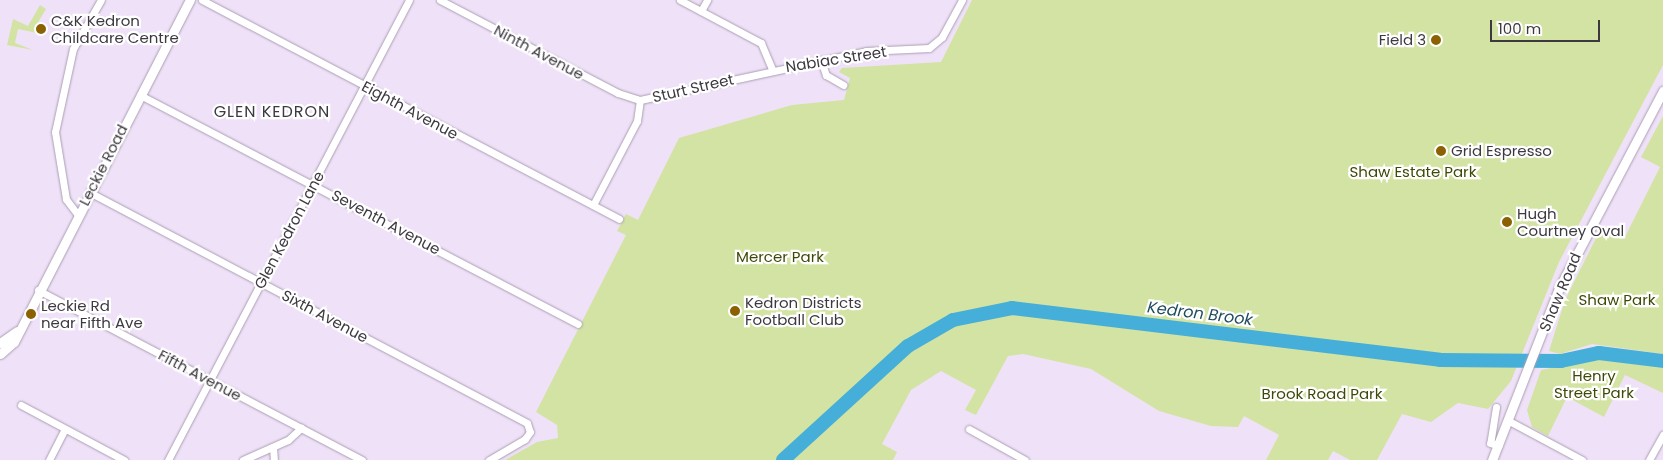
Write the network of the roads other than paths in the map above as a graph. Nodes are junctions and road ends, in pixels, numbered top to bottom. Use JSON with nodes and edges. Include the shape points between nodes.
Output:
{"nodes":[{"id":1,"x":100,"y":0,"type":"edge"},
{"id":2,"x":190,"y":0,"type":"edge"},
{"id":3,"x":202,"y":0,"type":"edge"},
{"id":4,"x":409,"y":0,"type":"edge"},
{"id":5,"x":440,"y":0,"type":"edge"},
{"id":6,"x":680,"y":0,"type":"edge"},
{"id":7,"x":707,"y":0,"type":"edge"},
{"id":8,"x":962,"y":0,"type":"edge"},
{"id":9,"x":701,"y":11,"type":"junction"},
{"id":10,"x":821,"y":60,"type":"junction"},
{"id":11,"x":772,"y":69,"type":"junction"},
{"id":12,"x":843,"y":85,"type":"dead end"},
{"id":13,"x":364,"y":86,"type":"junction"},
{"id":14,"x":1663,"y":91,"type":"edge"},
{"id":15,"x":140,"y":95,"type":"junction"},
{"id":16,"x":640,"y":100,"type":"junction"},
{"id":17,"x":313,"y":183,"type":"junction"},
{"id":18,"x":89,"y":192,"type":"junction"},
{"id":19,"x":593,"y":206,"type":"junction"},
{"id":20,"x":78,"y":215,"type":"junction"},
{"id":21,"x":618,"y":219,"type":"dead end"},
{"id":22,"x":261,"y":282,"type":"junction"},
{"id":23,"x":38,"y":290,"type":"junction"},
{"id":24,"x":578,"y":324,"type":"dead end"},
{"id":25,"x":17,"y":331,"type":"junction"},
{"id":26,"x":0,"y":343,"type":"edge"},
{"id":27,"x":0,"y":354,"type":"edge"},
{"id":28,"x":210,"y":380,"type":"junction"},
{"id":29,"x":21,"y":405,"type":"dead end"},
{"id":30,"x":1496,"y":406,"type":"dead end"},
{"id":31,"x":1509,"y":420,"type":"junction"},
{"id":32,"x":301,"y":428,"type":"junction"},
{"id":33,"x":65,"y":429,"type":"junction"},
{"id":34,"x":968,"y":429,"type":"dead end"},
{"id":35,"x":1663,"y":435,"type":"edge"},
{"id":36,"x":1499,"y":446,"type":"junction"},
{"id":37,"x":273,"y":447,"type":"junction"},
{"id":38,"x":49,"y":460,"type":"edge"},
{"id":39,"x":124,"y":460,"type":"edge"},
{"id":40,"x":168,"y":460,"type":"edge"},
{"id":41,"x":243,"y":460,"type":"edge"},
{"id":42,"x":274,"y":460,"type":"edge"},
{"id":43,"x":362,"y":460,"type":"edge"},
{"id":44,"x":489,"y":460,"type":"edge"},
{"id":45,"x":1025,"y":460,"type":"edge"},
{"id":46,"x":1492,"y":460,"type":"edge"},
{"id":47,"x":1582,"y":460,"type":"edge"},
{"id":48,"x":1649,"y":460,"type":"edge"}],
"edges":[{"from":1,"to":20,"type":"street","via":[[76,42],[56,132],[66,199]]},
{"from":2,"to":15,"type":"street","name":"Leckie Road"},
{"from":3,"to":13,"type":"street","name":"Eighth Avenue"},
{"from":4,"to":13,"type":"street","name":"Glen Kedron Lane"},
{"from":5,"to":16,"type":"street","name":"Ninth Avenue","via":[[618,93]]},
{"from":6,"to":9,"type":"street"},
{"from":7,"to":9,"type":"street"},
{"from":8,"to":10,"type":"street","name":"Nabiac Street","via":[[942,37],[929,48],[885,49]]},
{"from":9,"to":11,"type":"street","via":[[761,43]]},
{"from":10,"to":11,"type":"street","name":"Nabiac Street"},
{"from":10,"to":12,"type":"street","via":[[826,75]]},
{"from":11,"to":16,"type":"street","name":"Sturt Street"},
{"from":13,"to":17,"type":"street","name":"Glen Kedron Lane"},
{"from":13,"to":19,"type":"street","name":"Eighth Avenue"},
{"from":14,"to":31,"type":"street","name":"Shaw Road","via":[[1559,288]]},
{"from":15,"to":17,"type":"street","name":"Seventh Avenue"},
{"from":15,"to":18,"type":"street","name":"Leckie Road"},
{"from":16,"to":19,"type":"street","name":"Sturt Street","via":[[637,121]]},
{"from":17,"to":22,"type":"street","name":"Glen Kedron Lane"},
{"from":17,"to":24,"type":"street","name":"Seventh Avenue"},
{"from":18,"to":20,"type":"street","name":"Leckie Road"},
{"from":18,"to":22,"type":"street","name":"Sixth Avenue"},
{"from":19,"to":21,"type":"street","name":"Eighth Avenue"},
{"from":20,"to":23,"type":"street","name":"Leckie Road"},
{"from":22,"to":28,"type":"street","name":"Glen Kedron Lane"},
{"from":22,"to":44,"type":"street","name":"Sixth Avenue","via":[[519,417],[530,429],[521,442]]},
{"from":23,"to":25,"type":"street","name":"Leckie Road"},
{"from":23,"to":28,"type":"street","name":"Fifth Avenue"},
{"from":25,"to":26,"type":"street","name":"Leckie Road"},
{"from":25,"to":27,"type":"street","name":"Leckie Road","via":[[14,342]]},
{"from":28,"to":32,"type":"street","name":"Fifth Avenue"},
{"from":28,"to":40,"type":"street","name":"Glen Kedron Lane"},
{"from":29,"to":33,"type":"street"},
{"from":30,"to":36,"type":"street","via":[[1490,443]]},
{"from":31,"to":36,"type":"street","name":"Shaw Road"},
{"from":31,"to":47,"type":"street"},
{"from":32,"to":37,"type":"street"},
{"from":32,"to":43,"type":"street","name":"Fifth Avenue"},
{"from":33,"to":38,"type":"street"},
{"from":33,"to":39,"type":"street"},
{"from":34,"to":45,"type":"street"},
{"from":35,"to":48,"type":"street"},
{"from":36,"to":46,"type":"street","name":"Shaw Road"},
{"from":37,"to":41,"type":"street"},
{"from":37,"to":42,"type":"street"}]}
